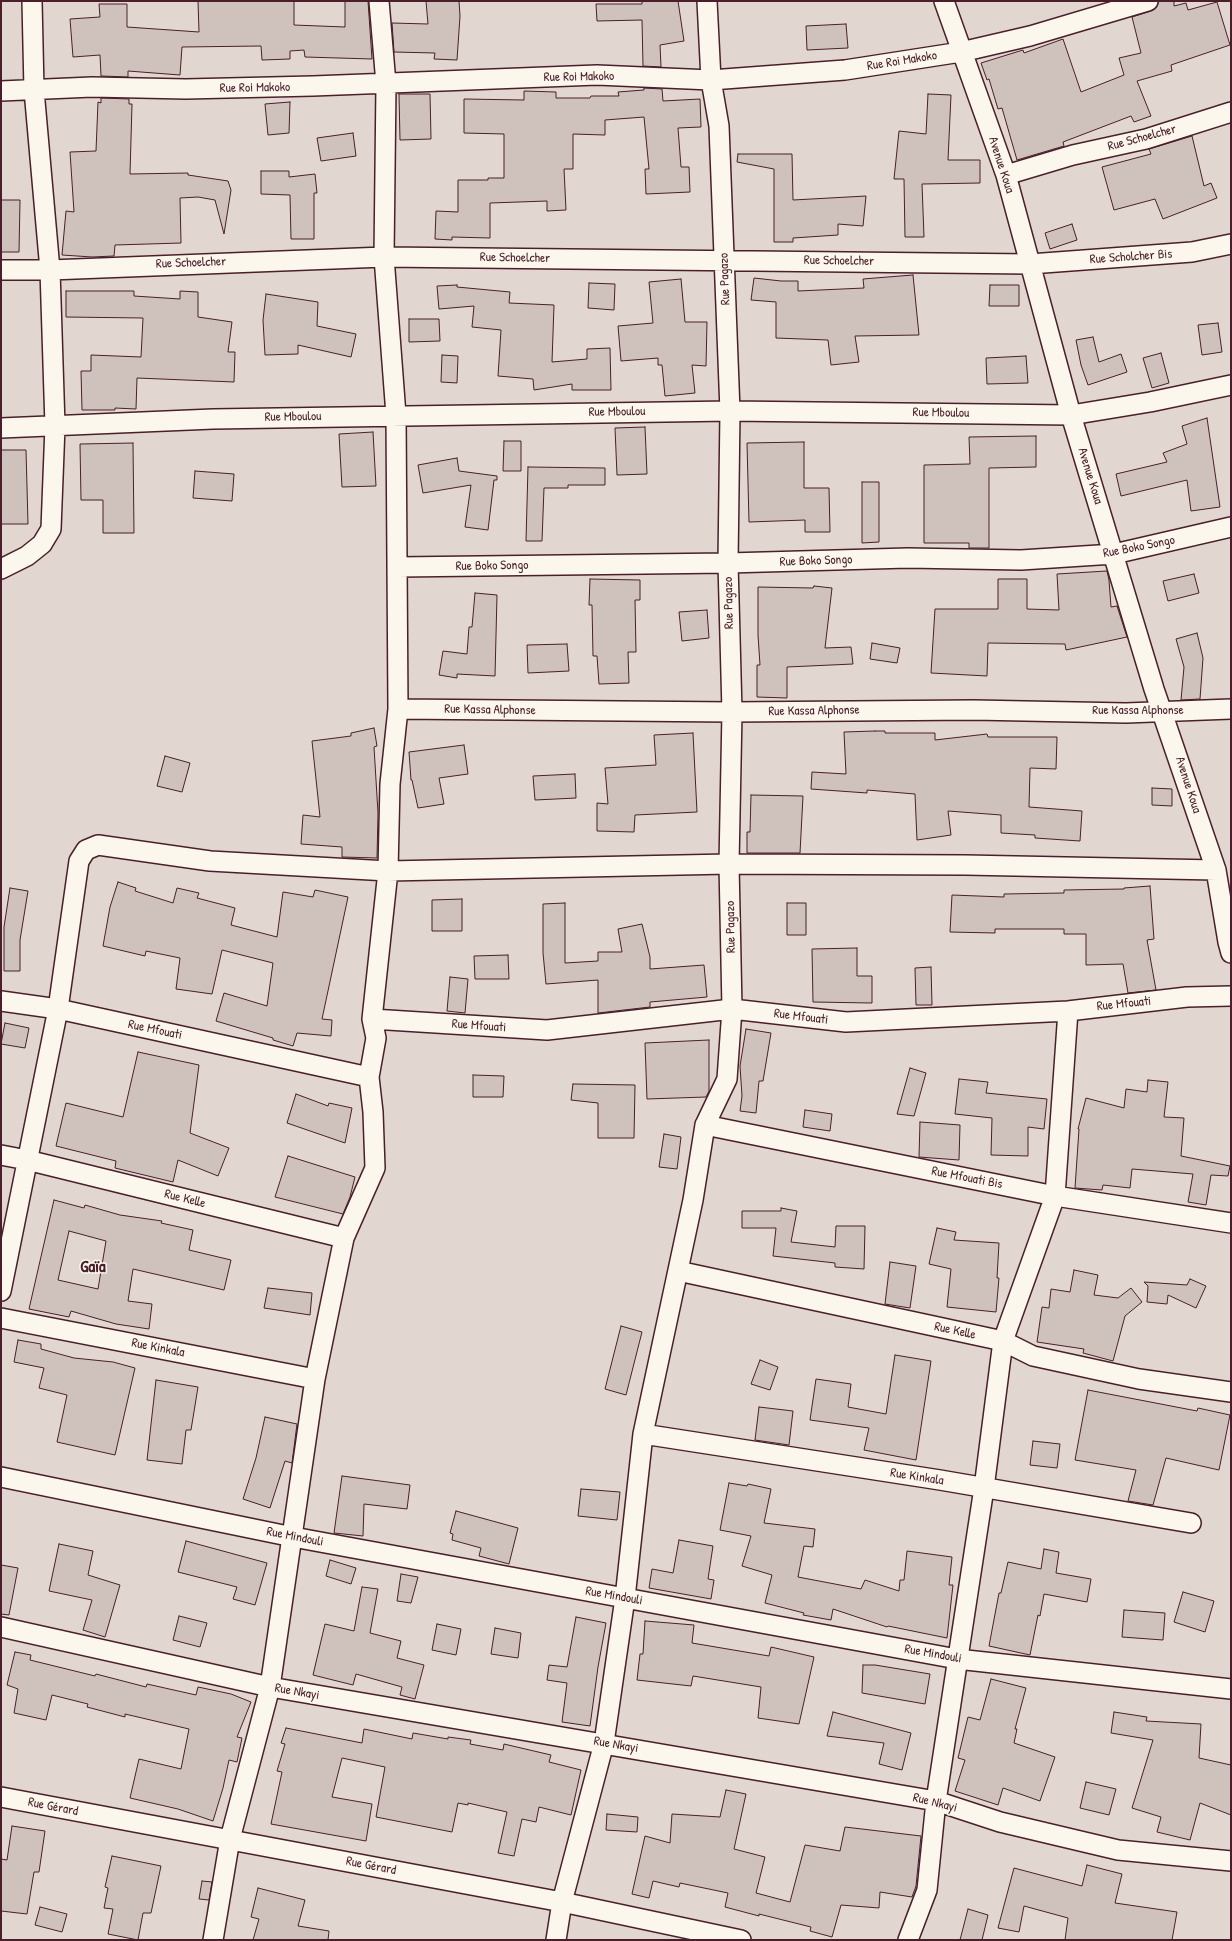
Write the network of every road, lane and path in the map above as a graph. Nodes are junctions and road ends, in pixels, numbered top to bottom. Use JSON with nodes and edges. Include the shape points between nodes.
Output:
{"nodes":[{"id":1,"x":32,"y":1,"type":"edge"},
{"id":2,"x":379,"y":1,"type":"edge"},
{"id":3,"x":707,"y":1,"type":"edge"},
{"id":4,"x":944,"y":1,"type":"edge"},
{"id":5,"x":1148,"y":1,"type":"edge"},
{"id":6,"x":961,"y":52,"type":"junction"},
{"id":7,"x":711,"y":80,"type":"junction"},
{"id":8,"x":386,"y":84,"type":"junction"},
{"id":9,"x":34,"y":90,"type":"junction"},
{"id":10,"x":1,"y":91,"type":"edge"},
{"id":11,"x":1231,"y":112,"type":"edge"},
{"id":12,"x":1006,"y":174,"type":"junction"},
{"id":13,"x":1231,"y":244,"type":"edge"},
{"id":14,"x":384,"y":257,"type":"junction"},
{"id":15,"x":724,"y":261,"type":"junction"},
{"id":16,"x":1030,"y":264,"type":"junction"},
{"id":17,"x":1,"y":270,"type":"edge"},
{"id":18,"x":50,"y":270,"type":"junction"},
{"id":19,"x":1231,"y":385,"type":"edge"},
{"id":20,"x":730,"y":410,"type":"junction"},
{"id":21,"x":396,"y":415,"type":"junction"},
{"id":22,"x":1071,"y":415,"type":"junction"},
{"id":23,"x":55,"y":426,"type":"junction"},
{"id":24,"x":1,"y":428,"type":"edge"},
{"id":25,"x":1231,"y":527,"type":"edge"},
{"id":26,"x":1114,"y":554,"type":"junction"},
{"id":27,"x":728,"y":563,"type":"junction"},
{"id":28,"x":398,"y":567,"type":"junction"},
{"id":29,"x":1,"y":569,"type":"edge"},
{"id":30,"x":398,"y":709,"type":"junction"},
{"id":31,"x":1231,"y":709,"type":"edge"},
{"id":32,"x":732,"y":712,"type":"junction"},
{"id":33,"x":1164,"y":712,"type":"junction"},
{"id":34,"x":729,"y":864,"type":"junction"},
{"id":35,"x":1216,"y":870,"type":"junction"},
{"id":36,"x":388,"y":871,"type":"junction"},
{"id":37,"x":1231,"y":953,"type":"edge"},
{"id":38,"x":1231,"y":996,"type":"edge"},
{"id":39,"x":1,"y":1001,"type":"edge"},
{"id":40,"x":58,"y":1009,"type":"junction"},
{"id":41,"x":732,"y":1009,"type":"junction"},
{"id":42,"x":1068,"y":1011,"type":"junction"},
{"id":43,"x":372,"y":1019,"type":"junction"},
{"id":44,"x":369,"y":1072,"type":"junction"},
{"id":45,"x":705,"y":1125,"type":"junction"},
{"id":46,"x":1,"y":1155,"type":"edge"},
{"id":47,"x":27,"y":1160,"type":"junction"},
{"id":48,"x":1055,"y":1196,"type":"junction"},
{"id":49,"x":1231,"y":1223,"type":"edge"},
{"id":50,"x":344,"y":1238,"type":"junction"},
{"id":51,"x":678,"y":1271,"type":"junction"},
{"id":52,"x":1,"y":1291,"type":"edge"},
{"id":53,"x":1,"y":1318,"type":"edge"},
{"id":54,"x":1003,"y":1341,"type":"junction"},
{"id":55,"x":315,"y":1379,"type":"junction"},
{"id":56,"x":1231,"y":1392,"type":"edge"},
{"id":57,"x":643,"y":1434,"type":"junction"},
{"id":58,"x":1,"y":1477,"type":"edge"},
{"id":59,"x":984,"y":1488,"type":"junction"},
{"id":60,"x":1190,"y":1523,"type":"dead end"},
{"id":61,"x":293,"y":1537,"type":"junction"},
{"id":62,"x":625,"y":1598,"type":"junction"},
{"id":63,"x":1,"y":1627,"type":"edge"},
{"id":64,"x":957,"y":1659,"type":"junction"},
{"id":65,"x":270,"y":1687,"type":"junction"},
{"id":66,"x":1231,"y":1689,"type":"edge"},
{"id":67,"x":604,"y":1743,"type":"junction"},
{"id":68,"x":1,"y":1797,"type":"edge"},
{"id":69,"x":936,"y":1801,"type":"junction"},
{"id":70,"x":230,"y":1839,"type":"junction"},
{"id":71,"x":1231,"y":1860,"type":"edge"},
{"id":72,"x":562,"y":1902,"type":"junction"},
{"id":73,"x":213,"y":1940,"type":"edge"},
{"id":74,"x":556,"y":1940,"type":"edge"},
{"id":75,"x":741,"y":1940,"type":"edge"},
{"id":76,"x":908,"y":1940,"type":"edge"}],
"edges":[{"from":1,"to":9,"type":"street"},
{"from":2,"to":8,"type":"street"},
{"from":3,"to":7,"type":"street","name":"Rue Pagazo"},
{"from":4,"to":6,"type":"street","name":"Avenue Koua"},
{"from":5,"to":6,"type":"street","name":"Rue Roi Makoko","via":[[1030,36]]},
{"from":6,"to":7,"type":"street","name":"Rue Roi Makoko","via":[[845,70]]},
{"from":6,"to":12,"type":"street","name":"Avenue Koua"},
{"from":7,"to":8,"type":"street","name":"Rue Roi Makoko","via":[[597,75]]},
{"from":7,"to":15,"type":"street","name":"Rue Pagazo","via":[[719,126]]},
{"from":8,"to":9,"type":"street","name":"Rue Roi Makoko","via":[[194,89],[92,87]]},
{"from":8,"to":14,"type":"street"},
{"from":9,"to":10,"type":"street","name":"Rue Roi Makoko"},
{"from":9,"to":18,"type":"street"},
{"from":11,"to":12,"type":"street","name":"Rue Schoelcher","via":[[1146,139],[1073,155]]},
{"from":12,"to":16,"type":"street","name":"Avenue Koua"},
{"from":13,"to":16,"type":"street","name":"Rue Scholcher Bis","via":[[1192,252]]},
{"from":14,"to":15,"type":"street","name":"Rue Schoelcher"},
{"from":14,"to":18,"type":"street","name":"Rue Schoelcher"},
{"from":14,"to":21,"type":"street"},
{"from":15,"to":16,"type":"street","name":"Rue Schoelcher"},
{"from":15,"to":20,"type":"street","name":"Rue Pagazo"},
{"from":16,"to":22,"type":"street","name":"Avenue Koua"},
{"from":17,"to":18,"type":"street","name":"Rue Schoelcher"},
{"from":18,"to":23,"type":"street"},
{"from":19,"to":22,"type":"street","name":"Rue Mboulou"},
{"from":20,"to":21,"type":"street","name":"Rue Mboulou"},
{"from":20,"to":22,"type":"street","name":"Rue Mboulou"},
{"from":20,"to":27,"type":"street","name":"Rue Pagazo"},
{"from":21,"to":23,"type":"street","name":"Rue Mboulou"},
{"from":21,"to":28,"type":"street"},
{"from":22,"to":26,"type":"street","name":"Avenue Koua"},
{"from":23,"to":24,"type":"street","name":"Rue Mboulou"},
{"from":23,"to":29,"type":"street","via":[[51,529],[42,544]]},
{"from":25,"to":26,"type":"street","name":"Rue Boko Songo"},
{"from":26,"to":27,"type":"street","name":"Rue Boko Songo","via":[[1021,560],[908,558]]},
{"from":26,"to":33,"type":"street","name":"Avenue Koua","via":[[1154,689]]},
{"from":27,"to":28,"type":"street","name":"Rue Boko Songo"},
{"from":27,"to":32,"type":"street","name":"Rue Pagazo"},
{"from":28,"to":30,"type":"street"},
{"from":30,"to":32,"type":"street","name":"Rue Kassa Alphonse"},
{"from":30,"to":36,"type":"street","via":[[390,784]]},
{"from":31,"to":33,"type":"street","name":"Rue Kassa Alphonse"},
{"from":32,"to":33,"type":"street","name":"Rue Kassa Alphonse"},
{"from":32,"to":34,"type":"street","name":"Rue Pagazo"},
{"from":33,"to":35,"type":"street","name":"Avenue Koua"},
{"from":34,"to":35,"type":"street"},
{"from":34,"to":36,"type":"street"},
{"from":34,"to":41,"type":"street","name":"Rue Pagazo"},
{"from":35,"to":37,"type":"street","name":"Avenue Koua"},
{"from":36,"to":40,"type":"street","via":[[210,861],[98,845],[86,850],[79,861]]},
{"from":36,"to":43,"type":"street"},
{"from":38,"to":42,"type":"street","name":"Rue Mfouati","via":[[1187,998]]},
{"from":39,"to":40,"type":"street","name":"Rue Mfouati"},
{"from":40,"to":44,"type":"street","name":"Rue Mfouati"},
{"from":40,"to":47,"type":"street"},
{"from":41,"to":42,"type":"street","name":"Rue Mfouati","via":[[846,1022]]},
{"from":41,"to":43,"type":"street","name":"Rue Mfouati","via":[[547,1030]]},
{"from":41,"to":45,"type":"street","name":"Rue Pagazo","via":[[727,1079]]},
{"from":42,"to":48,"type":"street"},
{"from":43,"to":44,"type":"street","via":[[376,1038]]},
{"from":44,"to":50,"type":"street","via":[[375,1168]]},
{"from":45,"to":48,"type":"street","name":"Rue Mfouati Bis"},
{"from":45,"to":51,"type":"street","name":"Rue Pagazo"},
{"from":46,"to":47,"type":"street","name":"Rue Kelle"},
{"from":47,"to":50,"type":"street","name":"Rue Kelle"},
{"from":47,"to":52,"type":"street"},
{"from":48,"to":49,"type":"street","name":"Rue Mfouati Bis"},
{"from":48,"to":54,"type":"street"},
{"from":50,"to":55,"type":"street"},
{"from":51,"to":54,"type":"street","name":"Rue Kelle"},
{"from":51,"to":57,"type":"street","name":"Rue Pagazo"},
{"from":53,"to":55,"type":"street","name":"Rue Kinkala"},
{"from":54,"to":56,"type":"street","name":"Rue Kelle","via":[[1033,1356],[1139,1379]]},
{"from":54,"to":59,"type":"street"},
{"from":55,"to":61,"type":"street"},
{"from":57,"to":59,"type":"street","name":"Rue Kinkala"},
{"from":57,"to":62,"type":"street","name":"Rue Pagazo"},
{"from":58,"to":61,"type":"street","name":"Rue Mindouli"},
{"from":59,"to":60,"type":"street","name":"Rue Kinkala"},
{"from":59,"to":64,"type":"street"},
{"from":61,"to":62,"type":"street","name":"Rue Mindouli"},
{"from":61,"to":65,"type":"street"},
{"from":62,"to":64,"type":"street","name":"Rue Mindouli"},
{"from":62,"to":67,"type":"street","name":"Rue Pagazo"},
{"from":63,"to":65,"type":"street","name":"Rue Nkayi"},
{"from":64,"to":66,"type":"street","name":"Rue Mindouli"},
{"from":64,"to":69,"type":"street"},
{"from":65,"to":67,"type":"street","name":"Rue Nkayi"},
{"from":65,"to":70,"type":"street"},
{"from":67,"to":69,"type":"street","name":"Rue Nkayi"},
{"from":67,"to":72,"type":"street","name":"Rue Pagazo"},
{"from":68,"to":70,"type":"street","name":"Rue Gérard"},
{"from":69,"to":71,"type":"street","name":"Rue Nkayi","via":[[1000,1822],[1118,1850]]},
{"from":69,"to":76,"type":"street","via":[[927,1890]]},
{"from":70,"to":72,"type":"street","name":"Rue Gérard"},
{"from":70,"to":73,"type":"street"},
{"from":72,"to":74,"type":"street","name":"Rue Pagazo"},
{"from":72,"to":75,"type":"street","name":"Rue Gérard"}]}
